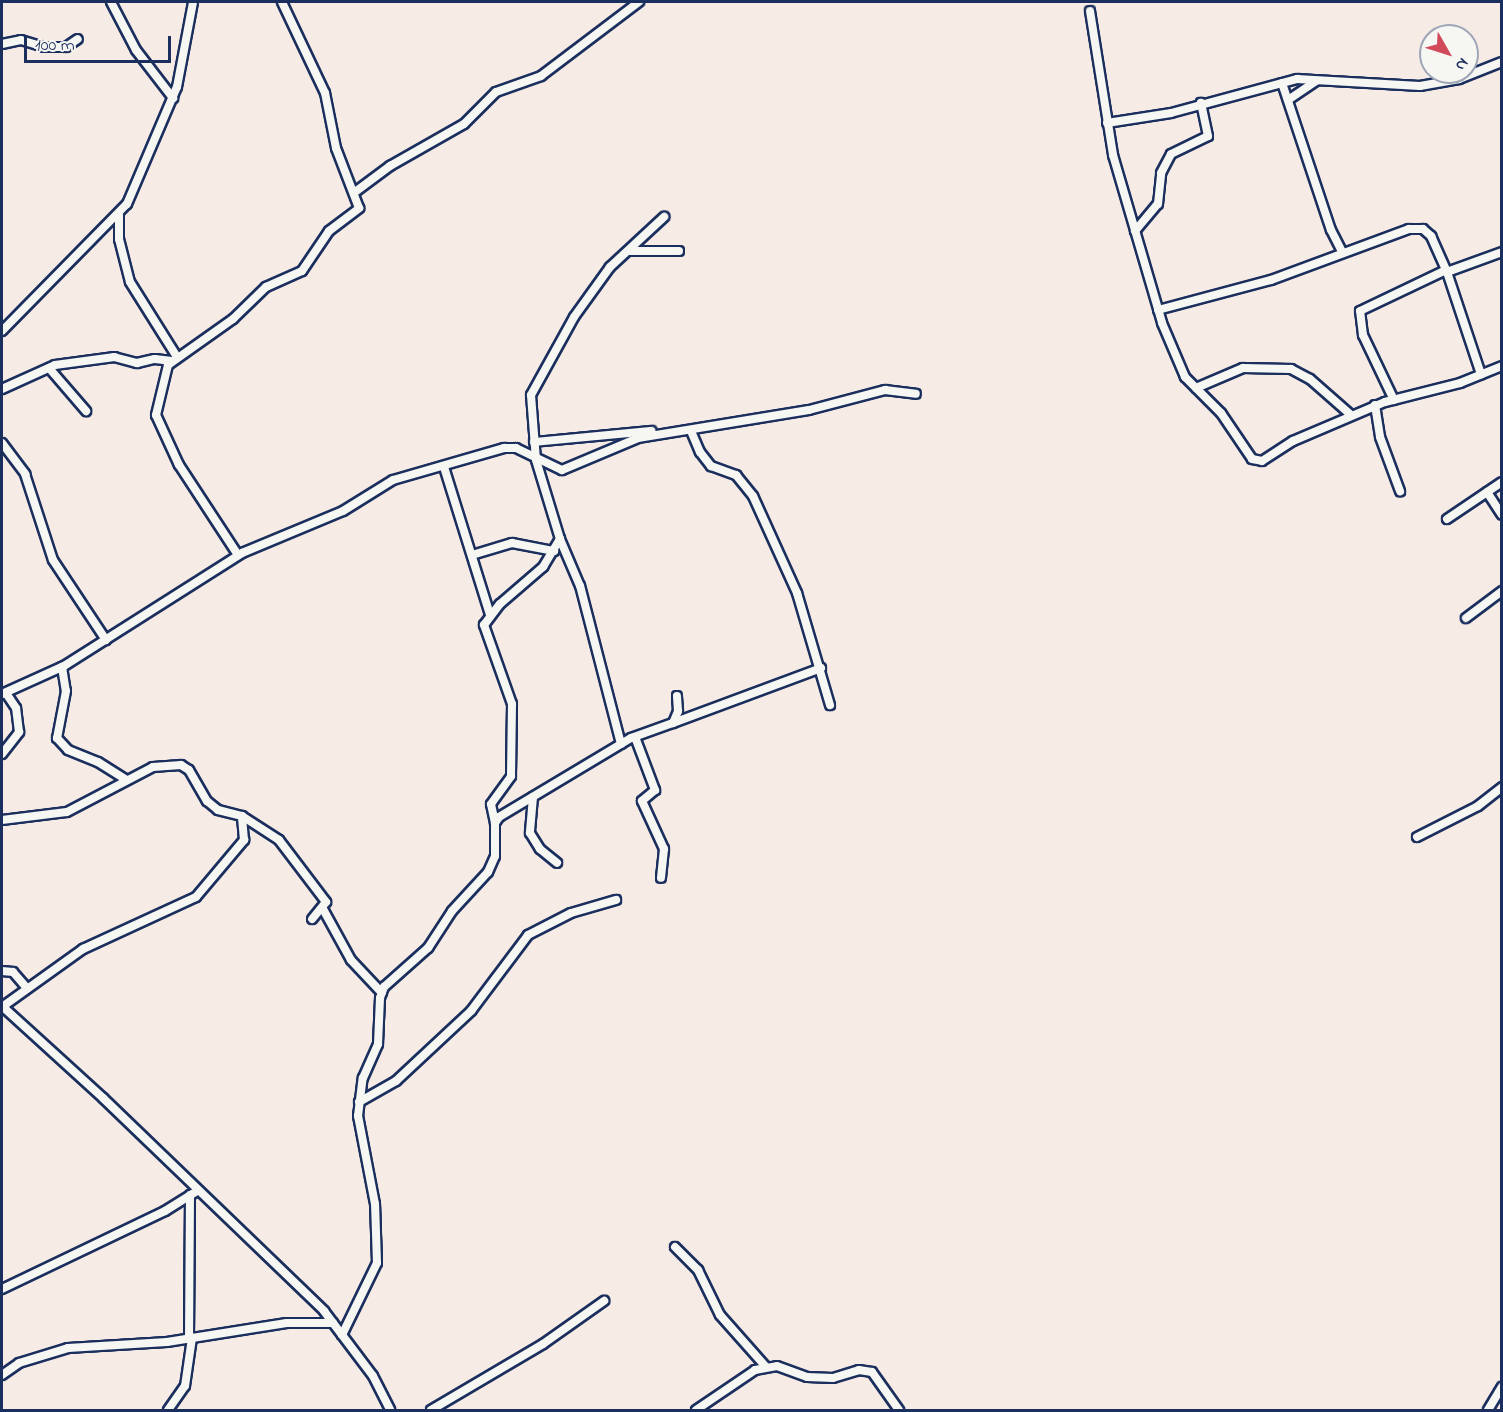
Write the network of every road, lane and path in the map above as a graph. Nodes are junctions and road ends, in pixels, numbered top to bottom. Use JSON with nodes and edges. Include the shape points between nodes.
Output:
{"nodes":[{"id":1,"x":111,"y":2,"type":"edge"},
{"id":2,"x":193,"y":2,"type":"edge"},
{"id":3,"x":282,"y":2,"type":"edge"},
{"id":4,"x":639,"y":2,"type":"edge"},
{"id":5,"x":1090,"y":11,"type":"dead end"},
{"id":6,"x":78,"y":39,"type":"dead end"},
{"id":7,"x":2,"y":44,"type":"edge"},
{"id":8,"x":1502,"y":62,"type":"edge"},
{"id":9,"x":1317,"y":81,"type":"junction"},
{"id":10,"x":1282,"y":83,"type":"junction"},
{"id":11,"x":173,"y":98,"type":"junction"},
{"id":12,"x":1288,"y":100,"type":"junction"},
{"id":13,"x":1201,"y":103,"type":"junction"},
{"id":14,"x":1107,"y":123,"type":"junction"},
{"id":15,"x":356,"y":192,"type":"junction"},
{"id":16,"x":119,"y":215,"type":"junction"},
{"id":17,"x":664,"y":218,"type":"dead end"},
{"id":18,"x":1135,"y":231,"type":"junction"},
{"id":19,"x":630,"y":251,"type":"junction"},
{"id":20,"x":679,"y":251,"type":"dead end"},
{"id":21,"x":1342,"y":252,"type":"junction"},
{"id":22,"x":1502,"y":252,"type":"edge"},
{"id":23,"x":1447,"y":271,"type":"junction"},
{"id":24,"x":1158,"y":310,"type":"junction"},
{"id":25,"x":2,"y":331,"type":"edge"},
{"id":26,"x":174,"y":359,"type":"junction"},
{"id":27,"x":1502,"y":366,"type":"edge"},
{"id":28,"x":49,"y":368,"type":"junction"},
{"id":29,"x":1481,"y":374,"type":"junction"},
{"id":30,"x":1196,"y":388,"type":"junction"},
{"id":31,"x":2,"y":389,"type":"edge"},
{"id":32,"x":916,"y":394,"type":"dead end"},
{"id":33,"x":1394,"y":400,"type":"junction"},
{"id":34,"x":1375,"y":405,"type":"junction"},
{"id":35,"x":86,"y":411,"type":"dead end"},
{"id":36,"x":1351,"y":415,"type":"junction"},
{"id":37,"x":691,"y":431,"type":"junction"},
{"id":38,"x":669,"y":434,"type":"junction"},
{"id":39,"x":534,"y":442,"type":"junction"},
{"id":40,"x":2,"y":443,"type":"edge"},
{"id":41,"x":536,"y":459,"type":"junction"},
{"id":42,"x":444,"y":467,"type":"junction"},
{"id":43,"x":1502,"y":482,"type":"edge"},
{"id":44,"x":1400,"y":491,"type":"dead end"},
{"id":45,"x":1487,"y":492,"type":"junction"},
{"id":46,"x":1502,"y":515,"type":"edge"},
{"id":47,"x":1447,"y":519,"type":"dead end"},
{"id":48,"x":560,"y":540,"type":"junction"},
{"id":49,"x":554,"y":550,"type":"junction"},
{"id":50,"x":238,"y":555,"type":"junction"},
{"id":51,"x":472,"y":555,"type":"junction"},
{"id":52,"x":1502,"y":591,"type":"edge"},
{"id":53,"x":490,"y":615,"type":"junction"},
{"id":54,"x":1466,"y":618,"type":"dead end"},
{"id":55,"x":106,"y":640,"type":"junction"},
{"id":56,"x":62,"y":667,"type":"junction"},
{"id":57,"x":821,"y":668,"type":"junction"},
{"id":58,"x":4,"y":693,"type":"edge"},
{"id":59,"x":676,"y":696,"type":"dead end"},
{"id":60,"x":831,"y":705,"type":"dead end"},
{"id":61,"x":673,"y":723,"type":"junction"},
{"id":62,"x":635,"y":737,"type":"junction"},
{"id":63,"x":621,"y":744,"type":"junction"},
{"id":64,"x":2,"y":754,"type":"edge"},
{"id":65,"x":127,"y":780,"type":"junction"},
{"id":66,"x":1502,"y":787,"type":"edge"},
{"id":67,"x":533,"y":797,"type":"junction"},
{"id":68,"x":242,"y":816,"type":"junction"},
{"id":69,"x":2,"y":820,"type":"edge"},
{"id":70,"x":495,"y":823,"type":"junction"},
{"id":71,"x":1417,"y":837,"type":"dead end"},
{"id":72,"x":557,"y":863,"type":"dead end"},
{"id":73,"x":661,"y":878,"type":"dead end"},
{"id":74,"x":616,"y":900,"type":"dead end"},
{"id":75,"x":323,"y":909,"type":"junction"},
{"id":76,"x":312,"y":919,"type":"dead end"},
{"id":77,"x":2,"y":971,"type":"edge"},
{"id":78,"x":26,"y":987,"type":"junction"},
{"id":79,"x":382,"y":993,"type":"junction"},
{"id":80,"x":2,"y":1006,"type":"edge"},
{"id":81,"x":359,"y":1102,"type":"junction"},
{"id":82,"x":194,"y":1193,"type":"junction"},
{"id":83,"x":675,"y":1247,"type":"dead end"},
{"id":84,"x":2,"y":1289,"type":"edge"},
{"id":85,"x":604,"y":1301,"type":"dead end"},
{"id":86,"x":333,"y":1323,"type":"junction"},
{"id":87,"x":342,"y":1335,"type":"junction"},
{"id":88,"x":190,"y":1338,"type":"junction"},
{"id":89,"x":766,"y":1367,"type":"junction"},
{"id":90,"x":2,"y":1375,"type":"edge"},
{"id":91,"x":1502,"y":1388,"type":"edge"},
{"id":92,"x":168,"y":1410,"type":"edge"},
{"id":93,"x":390,"y":1410,"type":"edge"},
{"id":94,"x":431,"y":1410,"type":"edge"},
{"id":95,"x":696,"y":1410,"type":"edge"},
{"id":96,"x":899,"y":1410,"type":"edge"},
{"id":97,"x":1488,"y":1410,"type":"edge"}],
"edges":[{"from":1,"to":11,"type":"street","via":[[136,50]]},
{"from":2,"to":11,"type":"street"},
{"from":3,"to":15,"type":"street","via":[[325,93],[336,148]]},
{"from":4,"to":15,"type":"street","via":[[541,76],[496,92],[464,124],[390,166]]},
{"from":5,"to":14,"type":"street"},
{"from":6,"to":7,"type":"street","via":[[60,47],[21,40]]},
{"from":8,"to":9,"type":"street","via":[[1459,79],[1420,86]]},
{"from":9,"to":10,"type":"street"},
{"from":9,"to":12,"type":"street"},
{"from":10,"to":12,"type":"street"},
{"from":10,"to":13,"type":"street"},
{"from":11,"to":16,"type":"street"},
{"from":12,"to":21,"type":"street","via":[[1331,230]]},
{"from":13,"to":14,"type":"street","via":[[1172,113]]},
{"from":13,"to":18,"type":"street","via":[[1208,136],[1182,145],[1172,154],[1161,173],[1158,204]]},
{"from":14,"to":18,"type":"street"},
{"from":15,"to":26,"type":"street","via":[[357,212],[329,231],[302,272],[267,287],[233,319]]},
{"from":16,"to":25,"type":"street"},
{"from":16,"to":26,"type":"street","via":[[119,239],[130,282]]},
{"from":17,"to":19,"type":"street"},
{"from":18,"to":24,"type":"street"},
{"from":19,"to":20,"type":"street"},
{"from":19,"to":39,"type":"street","via":[[610,267],[574,317],[536,382],[531,395]]},
{"from":21,"to":23,"type":"street","via":[[1416,228],[1431,236]]},
{"from":21,"to":24,"type":"street","via":[[1271,280]]},
{"from":22,"to":23,"type":"street"},
{"from":23,"to":29,"type":"street"},
{"from":23,"to":33,"type":"street","via":[[1360,311],[1363,335]]},
{"from":24,"to":30,"type":"street","via":[[1185,377]]},
{"from":26,"to":28,"type":"street","via":[[137,363],[114,357]]},
{"from":26,"to":50,"type":"street","via":[[163,377],[156,415],[162,435]]},
{"from":27,"to":29,"type":"street"},
{"from":28,"to":31,"type":"street"},
{"from":28,"to":35,"type":"street"},
{"from":29,"to":33,"type":"street"},
{"from":30,"to":36,"type":"street","via":[[1243,368],[1291,369],[1310,379]]},
{"from":30,"to":36,"type":"street","via":[[1221,413],[1242,448],[1257,462]]},
{"from":32,"to":37,"type":"street","via":[[885,390],[809,410]]},
{"from":33,"to":34,"type":"street"},
{"from":34,"to":36,"type":"street"},
{"from":34,"to":44,"type":"street","via":[[1380,437]]},
{"from":37,"to":38,"type":"street"},
{"from":37,"to":57,"type":"street","via":[[711,465],[745,482],[787,566]]},
{"from":38,"to":39,"type":"street","via":[[649,431]]},
{"from":38,"to":41,"type":"street","via":[[622,442],[562,470]]},
{"from":39,"to":41,"type":"street"},
{"from":40,"to":55,"type":"street","via":[[25,474],[53,560]]},
{"from":41,"to":42,"type":"street","via":[[516,448],[504,448]]},
{"from":41,"to":48,"type":"street"},
{"from":42,"to":50,"type":"street","via":[[393,480],[343,511]]},
{"from":42,"to":51,"type":"street"},
{"from":43,"to":45,"type":"street"},
{"from":45,"to":46,"type":"street"},
{"from":45,"to":47,"type":"street"},
{"from":48,"to":49,"type":"street"},
{"from":48,"to":63,"type":"street","via":[[580,586]]},
{"from":49,"to":51,"type":"street","via":[[512,543]]},
{"from":49,"to":53,"type":"street","via":[[543,567]]},
{"from":50,"to":55,"type":"street"},
{"from":51,"to":53,"type":"street"},
{"from":52,"to":54,"type":"street"},
{"from":53,"to":70,"type":"street","via":[[485,633],[502,668],[512,704],[512,776],[491,804]]},
{"from":55,"to":56,"type":"street"},
{"from":56,"to":58,"type":"street"},
{"from":56,"to":65,"type":"street","via":[[66,691],[57,738],[68,750]]},
{"from":57,"to":60,"type":"street"},
{"from":57,"to":61,"type":"street"},
{"from":58,"to":64,"type":"street","via":[[16,708],[19,732]]},
{"from":59,"to":61,"type":"street","via":[[678,711]]},
{"from":61,"to":62,"type":"street"},
{"from":62,"to":63,"type":"street"},
{"from":62,"to":73,"type":"street","via":[[656,790],[642,801],[664,849]]},
{"from":63,"to":67,"type":"street"},
{"from":65,"to":68,"type":"street","via":[[153,767],[181,765],[195,777],[207,801],[218,810]]},
{"from":65,"to":69,"type":"street","via":[[68,812]]},
{"from":66,"to":71,"type":"street","via":[[1478,806]]},
{"from":67,"to":70,"type":"street"},
{"from":67,"to":72,"type":"street","via":[[530,833],[540,849]]},
{"from":68,"to":75,"type":"street","via":[[279,840],[323,898]]},
{"from":68,"to":78,"type":"street","via":[[244,840],[196,897],[83,949]]},
{"from":70,"to":79,"type":"street","via":[[495,856],[488,872],[452,911],[428,948],[389,981]]},
{"from":74,"to":81,"type":"street","via":[[571,913],[528,935],[471,1011],[396,1081]]},
{"from":75,"to":76,"type":"street"},
{"from":75,"to":79,"type":"street","via":[[351,960]]},
{"from":77,"to":78,"type":"street","via":[[12,972]]},
{"from":78,"to":80,"type":"street"},
{"from":79,"to":81,"type":"street","via":[[378,1044],[363,1078]]},
{"from":80,"to":82,"type":"street","via":[[103,1098]]},
{"from":81,"to":87,"type":"street","via":[[358,1129],[375,1203],[377,1263]]},
{"from":82,"to":84,"type":"street"},
{"from":82,"to":86,"type":"street","via":[[280,1267]]},
{"from":82,"to":88,"type":"street"},
{"from":83,"to":89,"type":"street","via":[[698,1270],[720,1315]]},
{"from":85,"to":94,"type":"street","via":[[543,1344]]},
{"from":86,"to":87,"type":"street"},
{"from":86,"to":88,"type":"street","via":[[287,1323]]},
{"from":87,"to":93,"type":"street","via":[[373,1376]]},
{"from":88,"to":90,"type":"street","via":[[68,1348],[19,1363]]},
{"from":88,"to":92,"type":"street","via":[[185,1386]]},
{"from":89,"to":95,"type":"street","via":[[755,1370]]},
{"from":89,"to":96,"type":"street","via":[[832,1378],[859,1370],[872,1372],[880,1378]]},
{"from":91,"to":97,"type":"street"}]}
